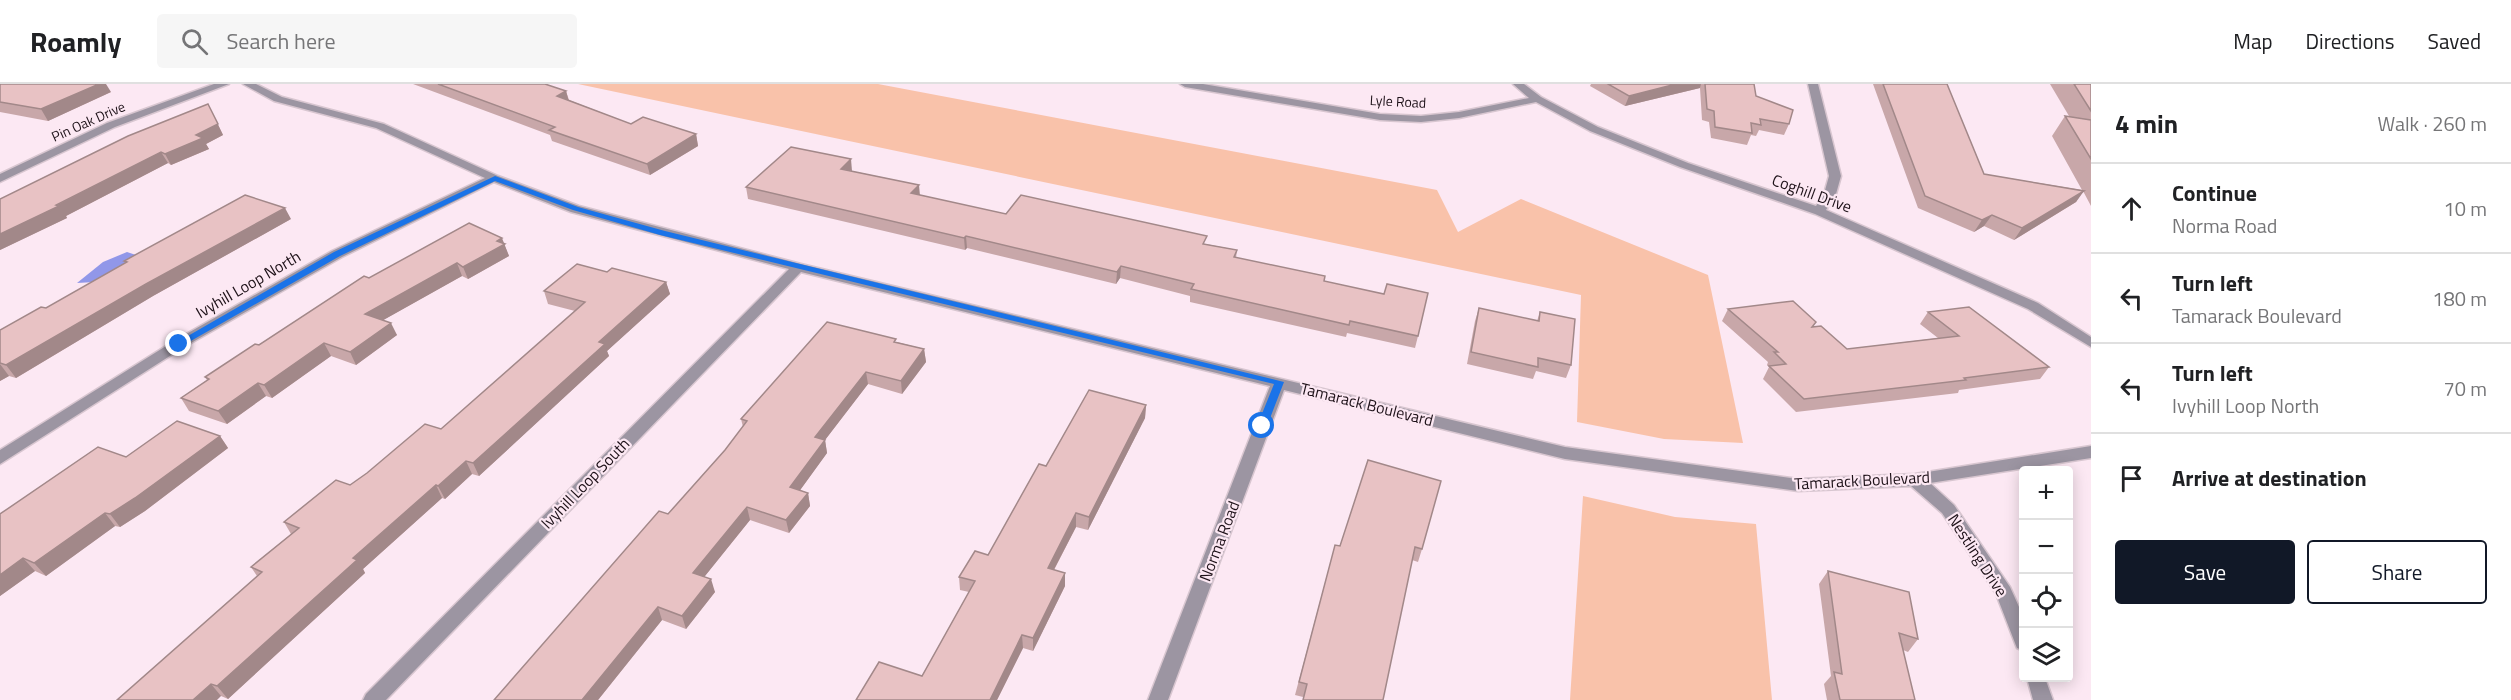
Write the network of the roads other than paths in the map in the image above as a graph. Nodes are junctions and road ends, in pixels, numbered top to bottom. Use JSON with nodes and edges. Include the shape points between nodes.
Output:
{"nodes":[{"id":1,"x":224,"y":84,"type":"edge"},
{"id":2,"x":248,"y":84,"type":"edge"},
{"id":3,"x":1185,"y":84,"type":"edge"},
{"id":4,"x":1518,"y":84,"type":"edge"},
{"id":5,"x":1813,"y":84,"type":"edge"},
{"id":6,"x":1537,"y":99,"type":"junction"},
{"id":7,"x":0,"y":178,"type":"edge"},
{"id":8,"x":495,"y":178,"type":"junction"},
{"id":9,"x":1819,"y":211,"type":"junction"},
{"id":10,"x":798,"y":267,"type":"junction"},
{"id":11,"x":2091,"y":343,"type":"edge"},
{"id":12,"x":1279,"y":382,"type":"junction"},
{"id":13,"x":2091,"y":452,"type":"edge"},
{"id":14,"x":0,"y":458,"type":"edge"},
{"id":15,"x":1915,"y":480,"type":"junction"},
{"id":16,"x":2019,"y":630,"type":"edge"},
{"id":17,"x":2037,"y":682,"type":"edge"},
{"id":18,"x":373,"y":700,"type":"edge"},
{"id":19,"x":1158,"y":700,"type":"edge"},
{"id":20,"x":2043,"y":700,"type":"edge"}],
"edges":[{"from":1,"to":7,"type":"street","name":"Pin Oak Drive","via":[[121,122]]},
{"from":2,"to":8,"type":"street","name":"Tamarack Boulevard","via":[[278,99],[380,126]]},
{"from":3,"to":6,"type":"street","name":"Lyle Road","via":[[1380,117],[1421,119]]},
{"from":4,"to":6,"type":"street","name":"Coghill Drive"},
{"from":5,"to":9,"type":"street","via":[[1834,176],[1830,194]]},
{"from":6,"to":9,"type":"street","name":"Coghill Drive","via":[[1604,133],[1683,165]]},
{"from":8,"to":10,"type":"street","name":"Tamarack Boulevard","via":[[575,209]]},
{"from":8,"to":14,"type":"street","name":"Ivyhill Loop North","via":[[317,265],[179,344]]},
{"from":9,"to":11,"type":"street","name":"Coghill Drive","via":[[2033,306]]},
{"from":10,"to":12,"type":"street","name":"Tamarack Boulevard"},
{"from":10,"to":18,"type":"street","name":"Ivyhill Loop South"},
{"from":12,"to":15,"type":"street","name":"Tamarack Boulevard","via":[[1565,453],[1798,485]]},
{"from":12,"to":19,"type":"street","name":"Norma Road"},
{"from":13,"to":15,"type":"street","name":"Tamarack Boulevard"},
{"from":15,"to":16,"type":"street","name":"Nestling Drive","via":[[1948,509],[2004,592]]},
{"from":17,"to":20,"type":"street"}]}
